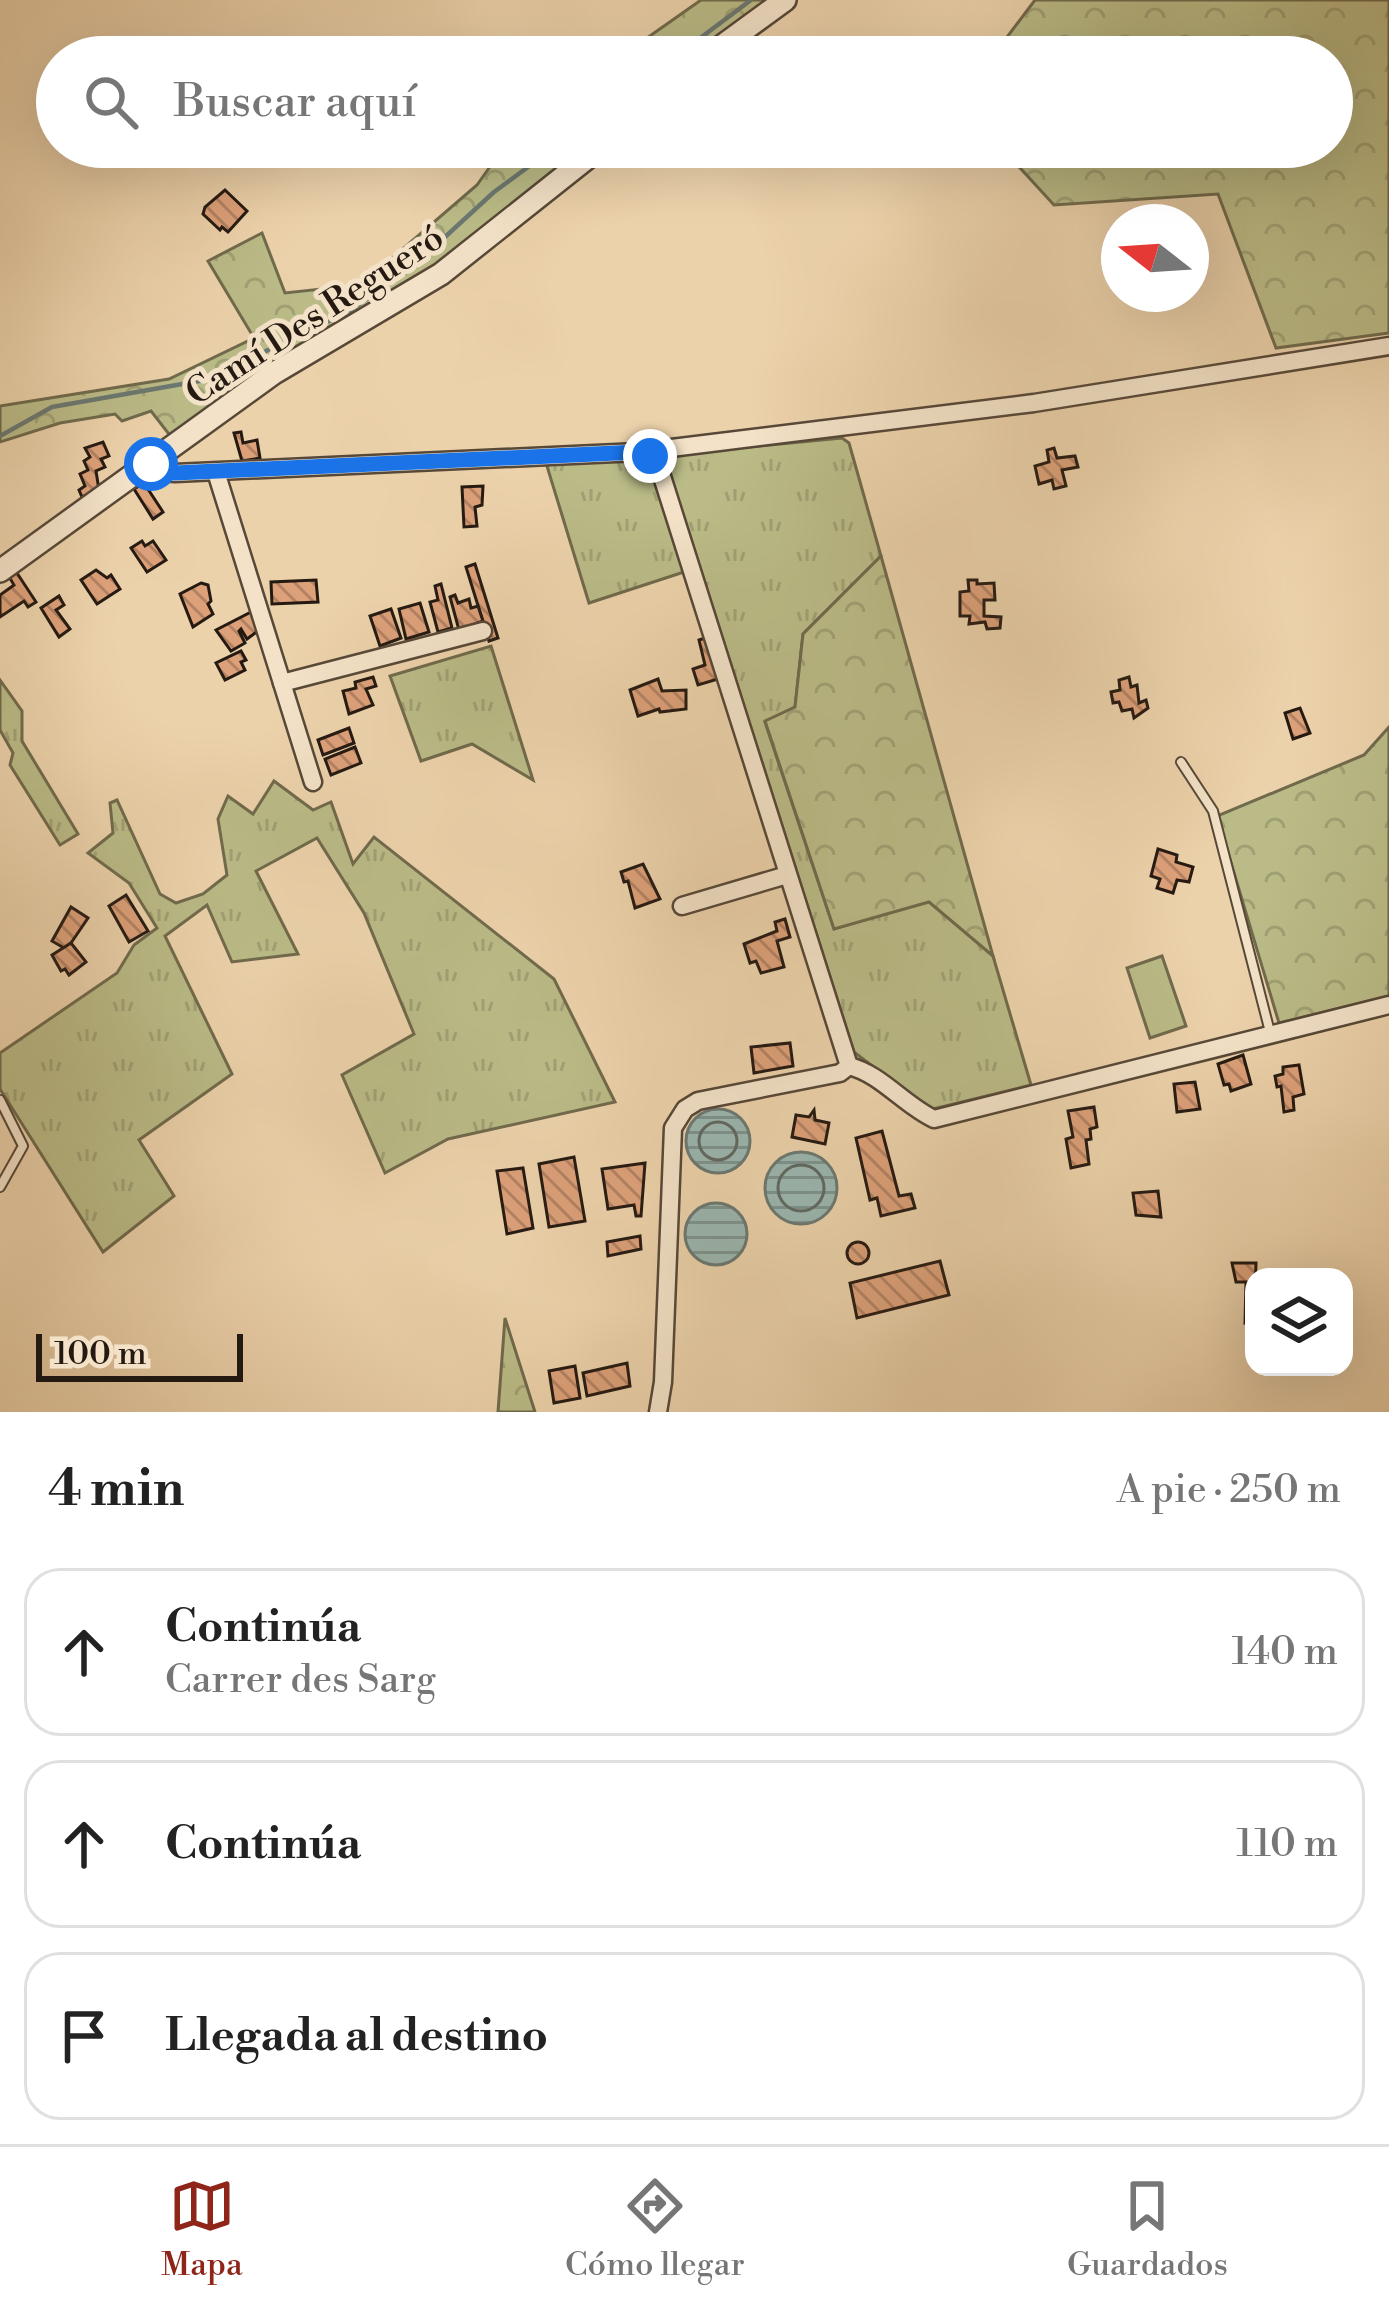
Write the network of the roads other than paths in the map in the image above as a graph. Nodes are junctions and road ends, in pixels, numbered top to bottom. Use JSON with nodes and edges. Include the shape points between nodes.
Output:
{"nodes":[{"id":1,"x":785,"y":0,"type":"edge"},
{"id":2,"x":736,"y":36,"type":"edge"},
{"id":3,"x":575,"y":168,"type":"edge"},
{"id":4,"x":1389,"y":346,"type":"edge"},
{"id":5,"x":638,"y":452,"type":"junction"},
{"id":6,"x":151,"y":464,"type":"junction"},
{"id":7,"x":216,"y":472,"type":"junction"},
{"id":8,"x":0,"y":571,"type":"edge"},
{"id":9,"x":483,"y":631,"type":"dead end"},
{"id":10,"x":282,"y":683,"type":"junction"},
{"id":11,"x":1181,"y":762,"type":"dead end"},
{"id":12,"x":313,"y":782,"type":"dead end"},
{"id":13,"x":787,"y":874,"type":"junction"},
{"id":14,"x":682,"y":906,"type":"dead end"},
{"id":15,"x":1389,"y":1005,"type":"edge"},
{"id":16,"x":1271,"y":1035,"type":"junction"},
{"id":17,"x":849,"y":1066,"type":"junction"},
{"id":18,"x":0,"y":1100,"type":"edge"},
{"id":19,"x":0,"y":1187,"type":"edge"},
{"id":20,"x":658,"y":1412,"type":"edge"}],
"edges":[{"from":1,"to":2,"type":"street"},
{"from":3,"to":6,"type":"street","name":"Camí Des Regueró","via":[[441,274],[274,374]]},
{"from":4,"to":5,"type":"street","via":[[1034,404]]},
{"from":5,"to":7,"type":"street"},
{"from":5,"to":13,"type":"street","via":[[659,467]]},
{"from":6,"to":7,"type":"street","via":[[162,472]]},
{"from":6,"to":8,"type":"street","name":"Camí Des Regueró"},
{"from":7,"to":10,"type":"street"},
{"from":9,"to":10,"type":"street"},
{"from":10,"to":12,"type":"street"},
{"from":11,"to":16,"type":"lane","via":[[1213,812]]},
{"from":13,"to":14,"type":"street"},
{"from":13,"to":17,"type":"street"},
{"from":15,"to":16,"type":"street"},
{"from":16,"to":17,"type":"street","via":[[934,1119]]},
{"from":17,"to":20,"type":"street","via":[[698,1101],[673,1128]]},
{"from":18,"to":19,"type":"lane","via":[[23,1146]]}]}
